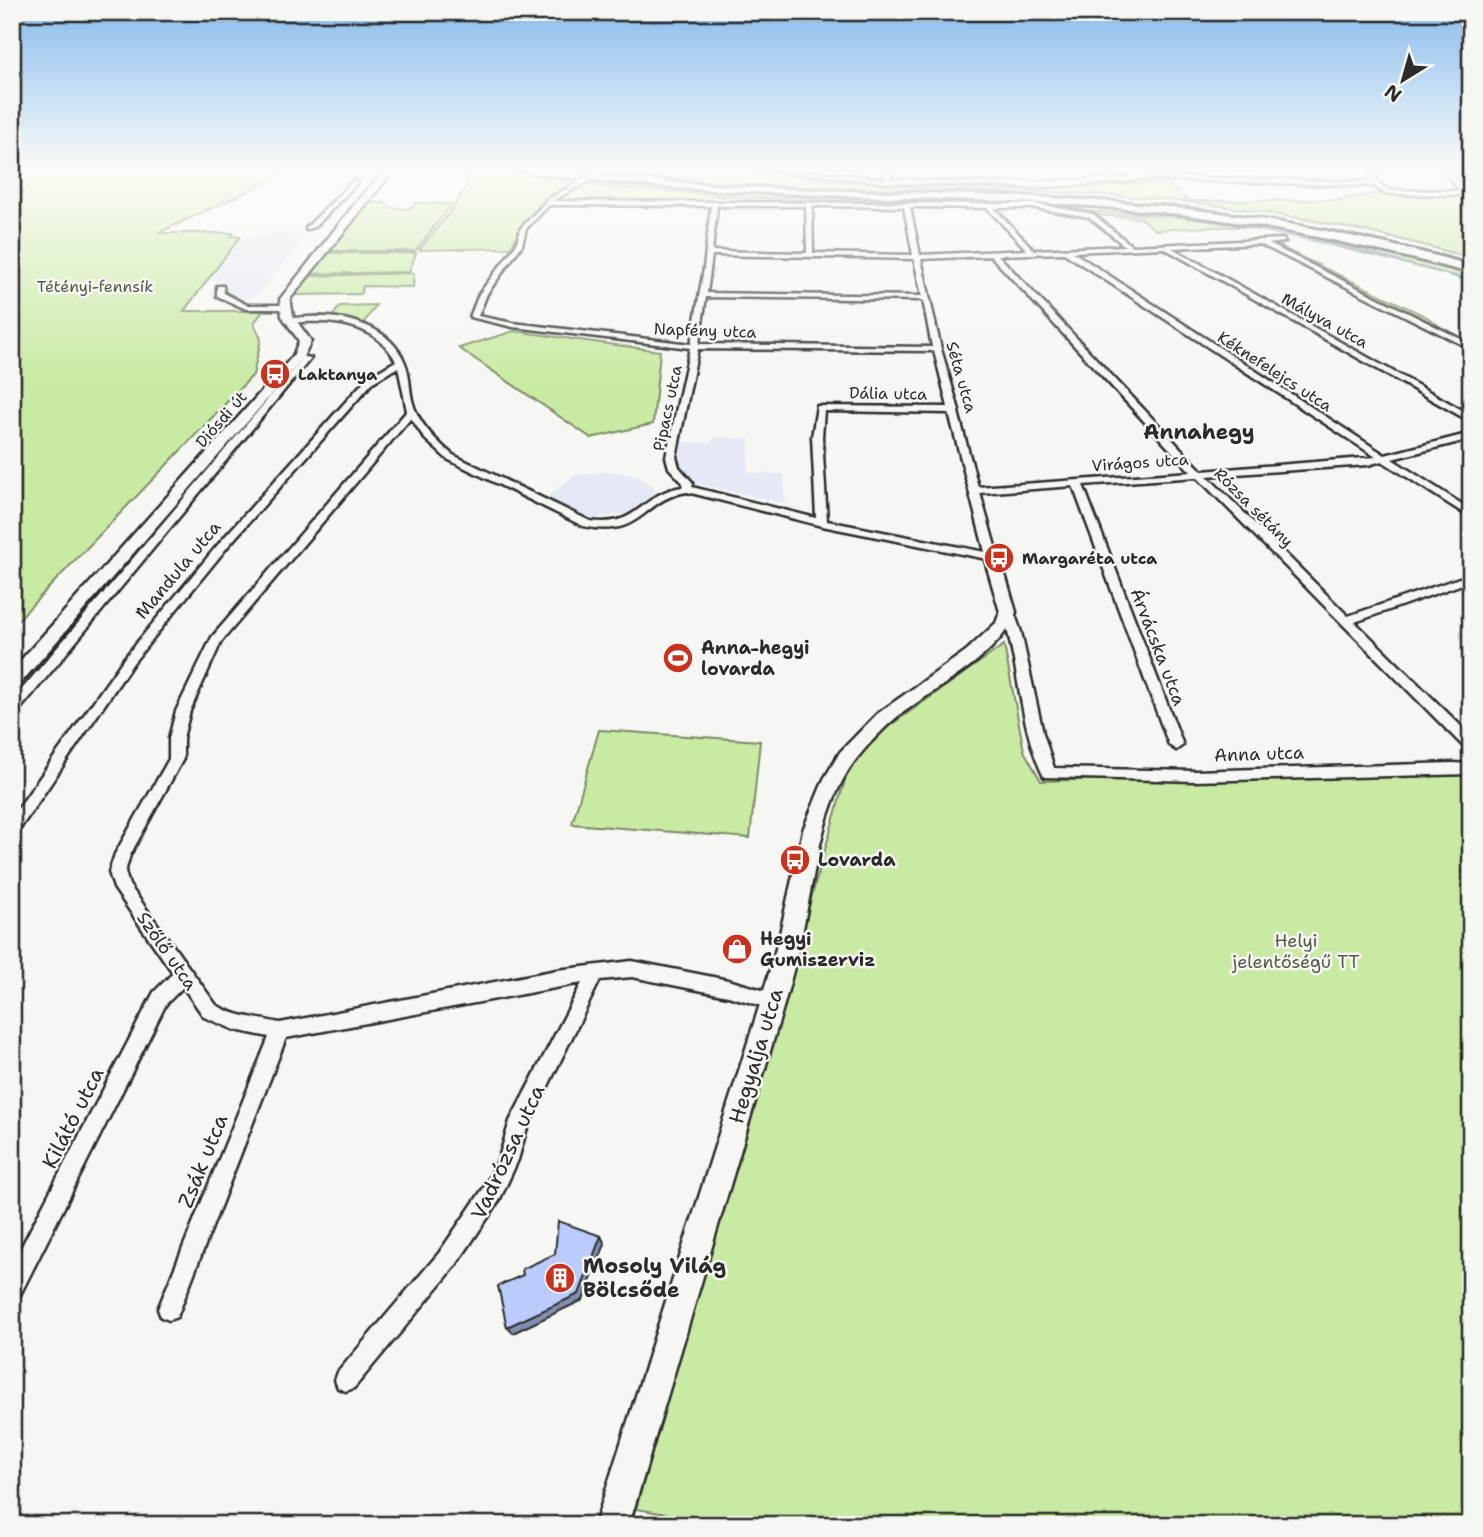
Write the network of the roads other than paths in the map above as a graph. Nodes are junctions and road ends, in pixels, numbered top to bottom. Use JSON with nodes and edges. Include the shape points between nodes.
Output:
{"nodes":[{"id":1,"x":333,"y":238,"type":"edge"},
{"id":2,"x":520,"y":238,"type":"edge"},
{"id":3,"x":711,"y":238,"type":"edge"},
{"id":4,"x":810,"y":238,"type":"edge"},
{"id":5,"x":913,"y":238,"type":"edge"},
{"id":6,"x":1019,"y":238,"type":"edge"},
{"id":7,"x":1119,"y":238,"type":"edge"},
{"id":8,"x":1343,"y":238,"type":"edge"},
{"id":9,"x":1366,"y":238,"type":"edge"},
{"id":10,"x":1283,"y":240,"type":"dead end"},
{"id":11,"x":1262,"y":242,"type":"junction"},
{"id":12,"x":1165,"y":246,"type":"junction"},
{"id":13,"x":1130,"y":247,"type":"junction"},
{"id":14,"x":1065,"y":250,"type":"junction"},
{"id":15,"x":1031,"y":251,"type":"junction"},
{"id":16,"x":710,"y":253,"type":"junction"},
{"id":17,"x":810,"y":254,"type":"junction"},
{"id":18,"x":993,"y":254,"type":"junction"},
{"id":19,"x":917,"y":257,"type":"junction"},
{"id":20,"x":1471,"y":262,"type":"edge"},
{"id":21,"x":1471,"y":269,"type":"edge"},
{"id":22,"x":220,"y":288,"type":"dead end"},
{"id":23,"x":703,"y":295,"type":"junction"},
{"id":24,"x":925,"y":298,"type":"junction"},
{"id":25,"x":284,"y":307,"type":"junction"},
{"id":26,"x":291,"y":321,"type":"junction"},
{"id":27,"x":695,"y":345,"type":"junction"},
{"id":28,"x":1471,"y":347,"type":"edge"},
{"id":29,"x":937,"y":349,"type":"junction"},
{"id":30,"x":298,"y":357,"type":"junction"},
{"id":31,"x":401,"y":362,"type":"junction"},
{"id":32,"x":955,"y":410,"type":"junction"},
{"id":33,"x":411,"y":412,"type":"junction"},
{"id":34,"x":1471,"y":419,"type":"edge"},
{"id":35,"x":1471,"y":436,"type":"edge"},
{"id":36,"x":1384,"y":459,"type":"junction"},
{"id":37,"x":1199,"y":474,"type":"junction"},
{"id":38,"x":1077,"y":482,"type":"junction"},
{"id":39,"x":687,"y":489,"type":"junction"},
{"id":40,"x":976,"y":490,"type":"junction"},
{"id":41,"x":1471,"y":515,"type":"edge"},
{"id":42,"x":822,"y":523,"type":"junction"},
{"id":43,"x":992,"y":557,"type":"junction"},
{"id":44,"x":1471,"y":577,"type":"edge"},
{"id":45,"x":1008,"y":612,"type":"junction"},
{"id":46,"x":1345,"y":621,"type":"junction"},
{"id":47,"x":12,"y":682,"type":"edge"},
{"id":48,"x":12,"y":710,"type":"edge"},
{"id":49,"x":1471,"y":745,"type":"edge"},
{"id":50,"x":1176,"y":746,"type":"dead end"},
{"id":51,"x":1471,"y":769,"type":"edge"},
{"id":52,"x":12,"y":829,"type":"edge"},
{"id":53,"x":596,"y":974,"type":"junction"},
{"id":54,"x":183,"y":975,"type":"junction"},
{"id":55,"x":773,"y":1001,"type":"junction"},
{"id":56,"x":280,"y":1031,"type":"junction"},
{"id":57,"x":12,"y":1287,"type":"edge"},
{"id":58,"x":169,"y":1309,"type":"dead end"},
{"id":59,"x":346,"y":1380,"type":"dead end"},
{"id":60,"x":612,"y":1525,"type":"edge"}],
"edges":[{"from":1,"to":25,"type":"main road","via":[[296,282]]},
{"from":2,"to":27,"type":"street","name":"Napfény utca","via":[[515,252],[483,294],[474,317]]},
{"from":3,"to":16,"type":"street","name":"Pipacs utca"},
{"from":4,"to":17,"type":"street"},
{"from":5,"to":19,"type":"street","name":"Séta utca"},
{"from":6,"to":15,"type":"street"},
{"from":7,"to":13,"type":"street"},
{"from":8,"to":21,"type":"highway"},
{"from":9,"to":20,"type":"highway"},
{"from":10,"to":11,"type":"street"},
{"from":11,"to":12,"type":"street"},
{"from":11,"to":28,"type":"street"},
{"from":12,"to":13,"type":"street"},
{"from":12,"to":34,"type":"street","name":"Mályva utca"},
{"from":13,"to":14,"type":"street"},
{"from":14,"to":15,"type":"street"},
{"from":14,"to":36,"type":"street","name":"Kéknefelejcs utca"},
{"from":15,"to":18,"type":"street"},
{"from":16,"to":17,"type":"street"},
{"from":16,"to":23,"type":"street","name":"Pipacs utca"},
{"from":17,"to":19,"type":"street"},
{"from":18,"to":19,"type":"street"},
{"from":18,"to":37,"type":"street","name":"Rózsa sétány"},
{"from":19,"to":24,"type":"street","name":"Séta utca"},
{"from":22,"to":25,"type":"street","via":[[220,294],[240,305]]},
{"from":23,"to":24,"type":"street"},
{"from":23,"to":27,"type":"street","name":"Pipacs utca"},
{"from":24,"to":29,"type":"street","name":"Séta utca"},
{"from":25,"to":26,"type":"main road"},
{"from":26,"to":30,"type":"main road","via":[[304,341]]},
{"from":26,"to":31,"type":"street","via":[[316,318],[362,327],[396,350]]},
{"from":27,"to":29,"type":"street","name":"Napfény utca"},
{"from":27,"to":39,"type":"street","name":"Pipacs utca","via":[[670,457],[688,483]]},
{"from":29,"to":32,"type":"street","name":"Séta utca"},
{"from":30,"to":47,"type":"main road","name":"Diósdi út"},
{"from":30,"to":48,"type":"street","name":"Mandula utca","via":[[307,358]]},
{"from":31,"to":33,"type":"street"},
{"from":31,"to":52,"type":"street","name":"Mandula utca","via":[[370,380],[225,542],[128,660]]},
{"from":32,"to":40,"type":"street","name":"Séta utca"},
{"from":32,"to":42,"type":"street","name":"Dália utca","via":[[820,408],[817,437]]},
{"from":33,"to":39,"type":"street","via":[[450,457],[587,524],[629,523],[670,491]]},
{"from":33,"to":54,"type":"street","name":"Szőlő utca","via":[[216,640],[183,711],[176,760],[123,854],[117,872],[122,887]]},
{"from":35,"to":36,"type":"street","name":"Virágos utca"},
{"from":36,"to":37,"type":"street","name":"Virágos utca"},
{"from":36,"to":41,"type":"street","name":"Kéknefelejcs utca"},
{"from":37,"to":38,"type":"street","name":"Virágos utca"},
{"from":37,"to":46,"type":"street","name":"Rózsa sétány"},
{"from":38,"to":40,"type":"street","name":"Virágos utca"},
{"from":38,"to":50,"type":"street","name":"Árvácska utca"},
{"from":39,"to":42,"type":"street"},
{"from":40,"to":43,"type":"street","name":"Séta utca"},
{"from":42,"to":43,"type":"street"},
{"from":43,"to":45,"type":"street"},
{"from":44,"to":46,"type":"street"},
{"from":45,"to":51,"type":"street","name":"Anna utca","via":[[1017,635],[1039,749],[1049,773],[1195,776]]},
{"from":45,"to":55,"type":"main road","name":"Hegyalja utca","via":[[1003,625],[982,647],[884,719],[847,757],[813,830]]},
{"from":46,"to":49,"type":"street","name":"Rózsa sétány"},
{"from":53,"to":55,"type":"street","name":"Szőlő utca","via":[[632,969]]},
{"from":53,"to":56,"type":"street","name":"Szőlő utca"},
{"from":53,"to":59,"type":"street","name":"Vadrózsa utca","via":[[517,1128],[514,1148],[474,1227]]},
{"from":54,"to":56,"type":"street","name":"Szőlő utca","via":[[210,1011],[224,1020]]},
{"from":54,"to":57,"type":"street","name":"Kilátó utca","via":[[160,998]]},
{"from":55,"to":60,"type":"main road","name":"Hegyalja utca"},
{"from":56,"to":58,"type":"street","name":"Zsák utca"}]}
